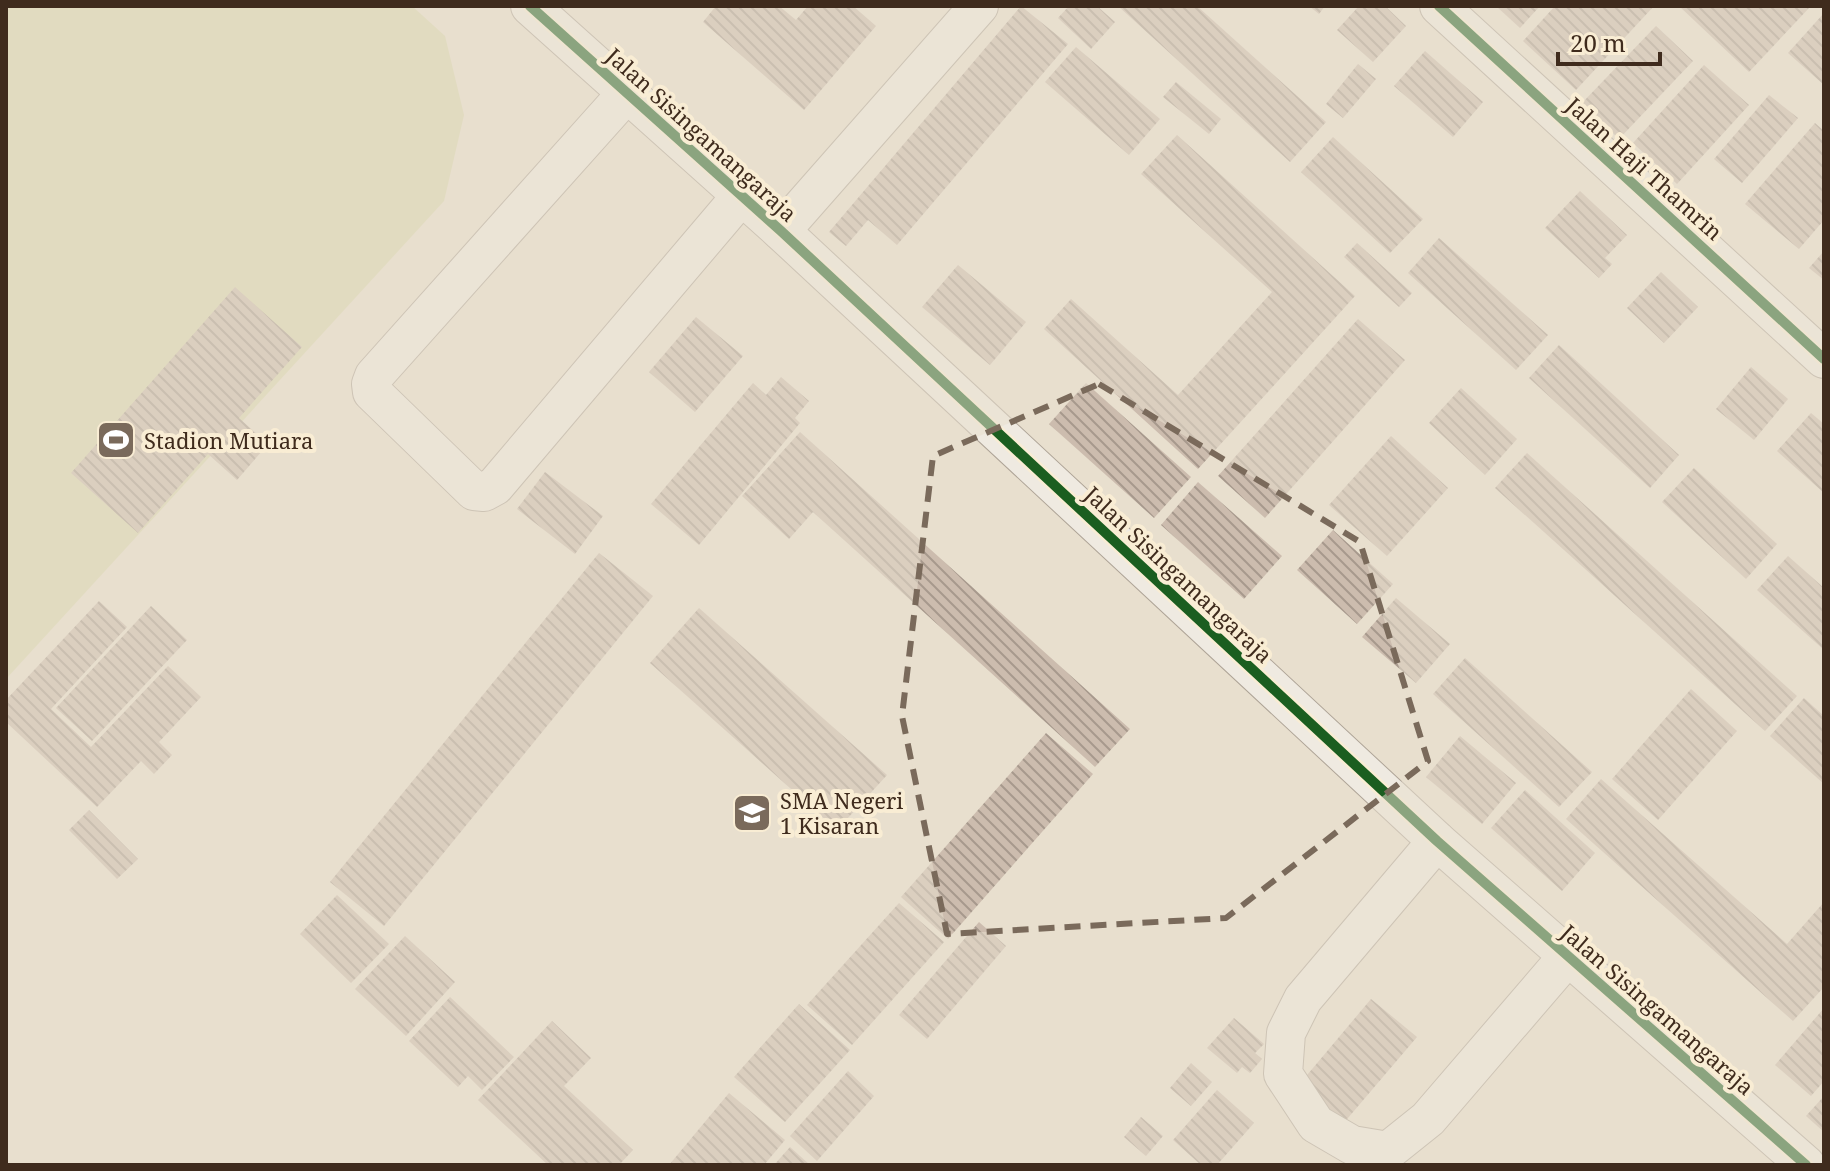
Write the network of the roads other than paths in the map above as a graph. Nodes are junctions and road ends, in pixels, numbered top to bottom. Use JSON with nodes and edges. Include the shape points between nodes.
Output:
{"nodes":[{"id":1,"x":530,"y":6,"type":"edge"},
{"id":2,"x":979,"y":6,"type":"edge"},
{"id":3,"x":1439,"y":6,"type":"edge"},
{"id":4,"x":627,"y":93,"type":"junction"},
{"id":5,"x":742,"y":195,"type":"junction"},
{"id":6,"x":781,"y":231,"type":"junction"},
{"id":7,"x":1824,"y":359,"type":"edge"},
{"id":8,"x":1437,"y":841,"type":"junction"},
{"id":9,"x":1568,"y":956,"type":"junction"},
{"id":10,"x":1806,"y":1165,"type":"edge"}],
"edges":[{"from":1,"to":4,"type":"street","name":"Jalan Sisingamangaraja"},
{"from":2,"to":6,"type":"street"},
{"from":3,"to":7,"type":"street","name":"Jalan Haji Thamrin"},
{"from":4,"to":5,"type":"street","name":"Jalan Sisingamangaraja"},
{"from":4,"to":5,"type":"street","via":[[374,376],[372,392],[474,491],[495,486]]},
{"from":5,"to":6,"type":"street","name":"Jalan Sisingamangaraja"},
{"from":6,"to":8,"type":"street","name":"Jalan Sisingamangaraja"},
{"from":8,"to":9,"type":"street","name":"Jalan Sisingamangaraja"},
{"from":8,"to":9,"type":"street","via":[[1303,999],[1286,1033],[1283,1074],[1316,1124],[1352,1145],[1388,1151],[1428,1119]]},
{"from":9,"to":10,"type":"street","name":"Jalan Sisingamangaraja"}]}
